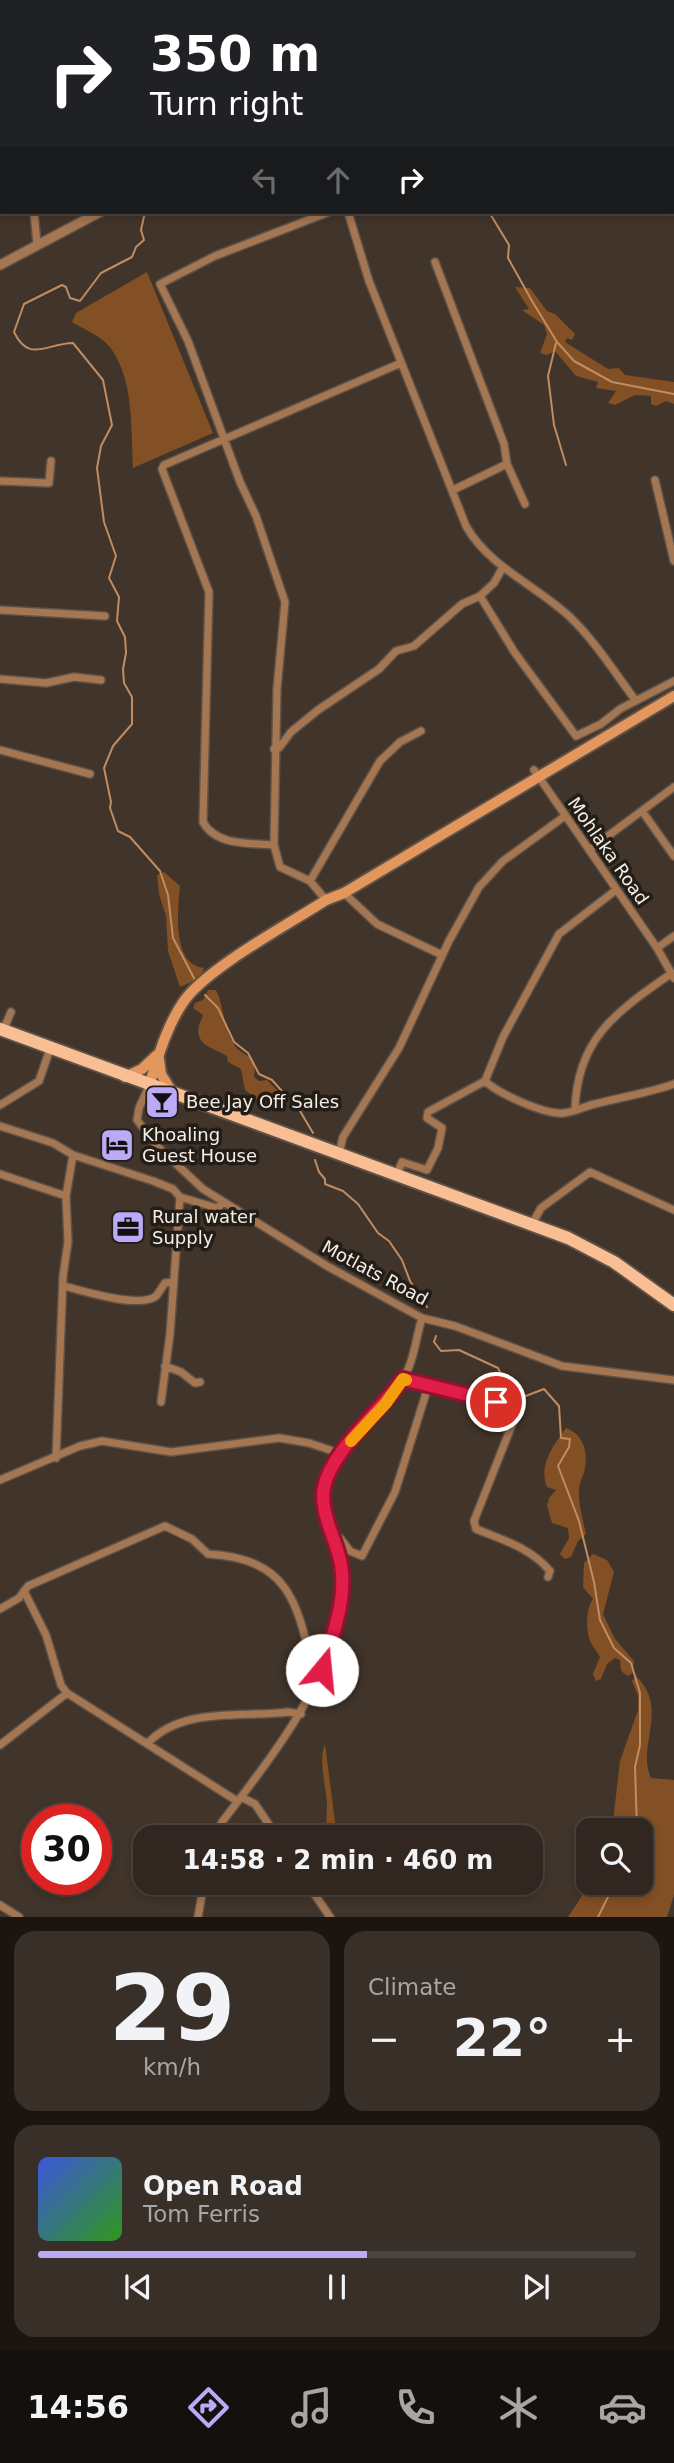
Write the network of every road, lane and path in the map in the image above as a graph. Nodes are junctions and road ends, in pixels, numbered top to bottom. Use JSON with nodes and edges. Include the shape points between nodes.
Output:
{"nodes":[{"id":1,"x":34,"y":214,"type":"edge"},
{"id":2,"x":96,"y":214,"type":"edge"},
{"id":3,"x":324,"y":214,"type":"edge"},
{"id":4,"x":349,"y":214,"type":"edge"},
{"id":5,"x":37,"y":244,"type":"junction"},
{"id":6,"x":435,"y":262,"type":"dead end"},
{"id":7,"x":0,"y":265,"type":"edge"},
{"id":8,"x":401,"y":363,"type":"junction"},
{"id":9,"x":224,"y":437,"type":"junction"},
{"id":10,"x":51,"y":461,"type":"dead end"},
{"id":11,"x":507,"y":464,"type":"junction"},
{"id":12,"x":655,"y":480,"type":"dead end"},
{"id":13,"x":0,"y":481,"type":"edge"},
{"id":14,"x":453,"y":490,"type":"junction"},
{"id":15,"x":526,"y":504,"type":"dead end"},
{"id":16,"x":674,"y":561,"type":"edge"},
{"id":17,"x":503,"y":567,"type":"junction"},
{"id":18,"x":480,"y":596,"type":"junction"},
{"id":19,"x":0,"y":610,"type":"edge"},
{"id":20,"x":105,"y":616,"type":"dead end"},
{"id":21,"x":0,"y":679,"type":"edge"},
{"id":22,"x":101,"y":680,"type":"dead end"},
{"id":23,"x":673,"y":685,"type":"edge"},
{"id":24,"x":674,"y":696,"type":"edge"},
{"id":25,"x":636,"y":701,"type":"junction"},
{"id":26,"x":421,"y":730,"type":"dead end"},
{"id":27,"x":274,"y":749,"type":"junction"},
{"id":28,"x":0,"y":750,"type":"edge"},
{"id":29,"x":536,"y":774,"type":"junction"},
{"id":30,"x":90,"y":775,"type":"dead end"},
{"id":31,"x":674,"y":787,"type":"edge"},
{"id":32,"x":642,"y":811,"type":"junction"},
{"id":33,"x":565,"y":816,"type":"junction"},
{"id":34,"x":274,"y":845,"type":"junction"},
{"id":35,"x":589,"y":850,"type":"junction"},
{"id":36,"x":674,"y":856,"type":"edge"},
{"id":37,"x":310,"y":881,"type":"junction"},
{"id":38,"x":616,"y":890,"type":"junction"},
{"id":39,"x":344,"y":893,"type":"junction"},
{"id":40,"x":326,"y":900,"type":"junction"},
{"id":41,"x":674,"y":936,"type":"edge"},
{"id":42,"x":657,"y":948,"type":"junction"},
{"id":43,"x":442,"y":955,"type":"junction"},
{"id":44,"x":673,"y":975,"type":"edge"},
{"id":45,"x":11,"y":1012,"type":"dead end"},
{"id":46,"x":1,"y":1030,"type":"edge"},
{"id":47,"x":50,"y":1049,"type":"junction"},
{"id":48,"x":159,"y":1054,"type":"junction"},
{"id":49,"x":125,"y":1077,"type":"junction"},
{"id":50,"x":485,"y":1081,"type":"junction"},
{"id":51,"x":674,"y":1084,"type":"edge"},
{"id":52,"x":149,"y":1086,"type":"junction"},
{"id":53,"x":176,"y":1096,"type":"junction"},
{"id":54,"x":0,"y":1105,"type":"edge"},
{"id":55,"x":575,"y":1110,"type":"junction"},
{"id":56,"x":0,"y":1126,"type":"edge"},
{"id":57,"x":339,"y":1154,"type":"junction"},
{"id":58,"x":73,"y":1155,"type":"junction"},
{"id":59,"x":0,"y":1174,"type":"edge"},
{"id":60,"x":397,"y":1174,"type":"junction"},
{"id":61,"x":66,"y":1196,"type":"junction"},
{"id":62,"x":180,"y":1197,"type":"junction"},
{"id":63,"x":223,"y":1203,"type":"junction"},
{"id":64,"x":674,"y":1210,"type":"edge"},
{"id":65,"x":532,"y":1224,"type":"junction"},
{"id":66,"x":173,"y":1282,"type":"junction"},
{"id":67,"x":64,"y":1286,"type":"junction"},
{"id":68,"x":674,"y":1305,"type":"edge"},
{"id":69,"x":422,"y":1318,"type":"junction"},
{"id":70,"x":165,"y":1366,"type":"junction"},
{"id":71,"x":403,"y":1379,"type":"junction"},
{"id":72,"x":674,"y":1380,"type":"edge"},
{"id":73,"x":200,"y":1382,"type":"dead end"},
{"id":74,"x":428,"y":1387,"type":"junction"},
{"id":75,"x":161,"y":1402,"type":"dead end"},
{"id":76,"x":339,"y":1453,"type":"junction"},
{"id":77,"x":56,"y":1458,"type":"junction"},
{"id":78,"x":0,"y":1480,"type":"edge"},
{"id":79,"x":334,"y":1538,"type":"junction"},
{"id":80,"x":548,"y":1577,"type":"dead end"},
{"id":81,"x":24,"y":1591,"type":"junction"},
{"id":82,"x":0,"y":1609,"type":"edge"},
{"id":83,"x":319,"y":1678,"type":"junction"},
{"id":84,"x":67,"y":1693,"type":"junction"},
{"id":85,"x":301,"y":1714,"type":"junction"},
{"id":86,"x":147,"y":1744,"type":"junction"},
{"id":87,"x":0,"y":1745,"type":"edge"},
{"id":88,"x":239,"y":1799,"type":"junction"},
{"id":89,"x":221,"y":1825,"type":"edge"},
{"id":90,"x":269,"y":1825,"type":"edge"},
{"id":91,"x":202,"y":1895,"type":"edge"},
{"id":92,"x":315,"y":1895,"type":"edge"},
{"id":93,"x":0,"y":1905,"type":"edge"},
{"id":94,"x":19,"y":1917,"type":"edge"},
{"id":95,"x":198,"y":1917,"type":"edge"},
{"id":96,"x":330,"y":1917,"type":"edge"}],
"edges":[{"from":1,"to":5,"type":"street"},
{"from":2,"to":5,"type":"street"},
{"from":3,"to":9,"type":"street","via":[[215,256],[160,284],[188,341]]},
{"from":4,"to":8,"type":"street"},
{"from":5,"to":7,"type":"street"},
{"from":6,"to":11,"type":"street","via":[[504,444]]},
{"from":8,"to":9,"type":"street"},
{"from":8,"to":14,"type":"street"},
{"from":9,"to":27,"type":"street","via":[[286,607]]},
{"from":9,"to":34,"type":"street","via":[[162,470],[209,592],[203,822],[212,835],[233,842]]},
{"from":10,"to":13,"type":"street","via":[[49,483]]},
{"from":11,"to":14,"type":"street"},
{"from":11,"to":15,"type":"street"},
{"from":12,"to":16,"type":"street"},
{"from":14,"to":17,"type":"street","via":[[477,544]]},
{"from":17,"to":18,"type":"street"},
{"from":17,"to":25,"type":"street","via":[[569,616]]},
{"from":18,"to":25,"type":"street","via":[[576,736]]},
{"from":18,"to":27,"type":"street","via":[[463,604],[414,646],[396,651]]},
{"from":19,"to":20,"type":"street"},
{"from":21,"to":22,"type":"street","via":[[46,683],[74,677]]},
{"from":23,"to":25,"type":"street"},
{"from":24,"to":29,"type":"main road"},
{"from":26,"to":37,"type":"street","via":[[380,761]]},
{"from":27,"to":34,"type":"street"},
{"from":28,"to":30,"type":"street"},
{"from":29,"to":33,"type":"street","name":"Mohlaka Road"},
{"from":29,"to":39,"type":"main road"},
{"from":31,"to":32,"type":"street"},
{"from":32,"to":35,"type":"street"},
{"from":32,"to":36,"type":"street"},
{"from":33,"to":35,"type":"street","name":"Mohlaka Road"},
{"from":33,"to":43,"type":"street","via":[[489,875]]},
{"from":34,"to":37,"type":"street","via":[[280,867]]},
{"from":35,"to":38,"type":"street","name":"Mohlaka Road"},
{"from":37,"to":40,"type":"street"},
{"from":38,"to":42,"type":"street","name":"Mohlaka Road"},
{"from":38,"to":50,"type":"street","via":[[559,934],[503,1037]]},
{"from":39,"to":40,"type":"main road"},
{"from":39,"to":43,"type":"street","via":[[377,924]]},
{"from":40,"to":48,"type":"main road","via":[[217,970],[186,997]]},
{"from":41,"to":42,"type":"street"},
{"from":42,"to":44,"type":"street","name":"Mohlaka Road"},
{"from":43,"to":57,"type":"street","via":[[399,1048],[343,1137]]},
{"from":44,"to":55,"type":"street","via":[[607,1021],[581,1073]]},
{"from":45,"to":46,"type":"street"},
{"from":46,"to":47,"type":"main road"},
{"from":47,"to":49,"type":"main road"},
{"from":47,"to":54,"type":"street","via":[[38,1081]]},
{"from":48,"to":49,"type":"main road"},
{"from":48,"to":52,"type":"main road"},
{"from":48,"to":53,"type":"main road","via":[[166,1086]]},
{"from":49,"to":52,"type":"main road"},
{"from":50,"to":55,"type":"street","via":[[549,1113]]},
{"from":50,"to":60,"type":"street","via":[[428,1112],[427,1118],[442,1128],[432,1164],[423,1170],[402,1162]]},
{"from":51,"to":55,"type":"street"},
{"from":52,"to":53,"type":"main road"},
{"from":52,"to":63,"type":"street","name":"Motlats Road","via":[[139,1108],[139,1126]]},
{"from":53,"to":57,"type":"main road"},
{"from":56,"to":58,"type":"street","via":[[53,1143]]},
{"from":57,"to":60,"type":"main road"},
{"from":58,"to":61,"type":"street"},
{"from":58,"to":62,"type":"street","via":[[153,1181]]},
{"from":59,"to":61,"type":"street"},
{"from":60,"to":65,"type":"main road"},
{"from":61,"to":67,"type":"street"},
{"from":62,"to":63,"type":"street","via":[[217,1208]]},
{"from":62,"to":66,"type":"street"},
{"from":63,"to":69,"type":"street","name":"Motlats Road"},
{"from":64,"to":65,"type":"street","via":[[590,1172],[541,1208]]},
{"from":65,"to":68,"type":"main road","via":[[614,1262]]},
{"from":66,"to":67,"type":"street","via":[[165,1283],[155,1297],[146,1300]]},
{"from":66,"to":70,"type":"street"},
{"from":67,"to":77,"type":"street"},
{"from":69,"to":71,"type":"street"},
{"from":69,"to":72,"type":"street","name":"Motlats Road","via":[[562,1366]]},
{"from":70,"to":73,"type":"street"},
{"from":70,"to":75,"type":"street"},
{"from":71,"to":74,"type":"street"},
{"from":71,"to":76,"type":"street"},
{"from":74,"to":79,"type":"street","via":[[395,1492],[362,1556]]},
{"from":74,"to":80,"type":"street","via":[[514,1406],[516,1417],[474,1521],[477,1529],[541,1560],[550,1571]]},
{"from":76,"to":77,"type":"street","via":[[279,1438],[171,1452],[102,1441]]},
{"from":76,"to":79,"type":"street","via":[[324,1488]]},
{"from":77,"to":78,"type":"street"},
{"from":79,"to":83,"type":"street","via":[[343,1588]]},
{"from":81,"to":82,"type":"street"},
{"from":81,"to":83,"type":"street","via":[[165,1526],[192,1539],[208,1554],[233,1556],[264,1567],[292,1595],[313,1671]]},
{"from":81,"to":84,"type":"street"},
{"from":83,"to":85,"type":"street"},
{"from":84,"to":86,"type":"street"},
{"from":84,"to":87,"type":"street"},
{"from":85,"to":86,"type":"street","via":[[206,1716],[157,1733]]},
{"from":85,"to":88,"type":"street"},
{"from":86,"to":88,"type":"street"},
{"from":88,"to":89,"type":"street"},
{"from":88,"to":90,"type":"street","via":[[255,1804]]},
{"from":91,"to":95,"type":"street"},
{"from":92,"to":96,"type":"street"},
{"from":93,"to":94,"type":"street"}]}
